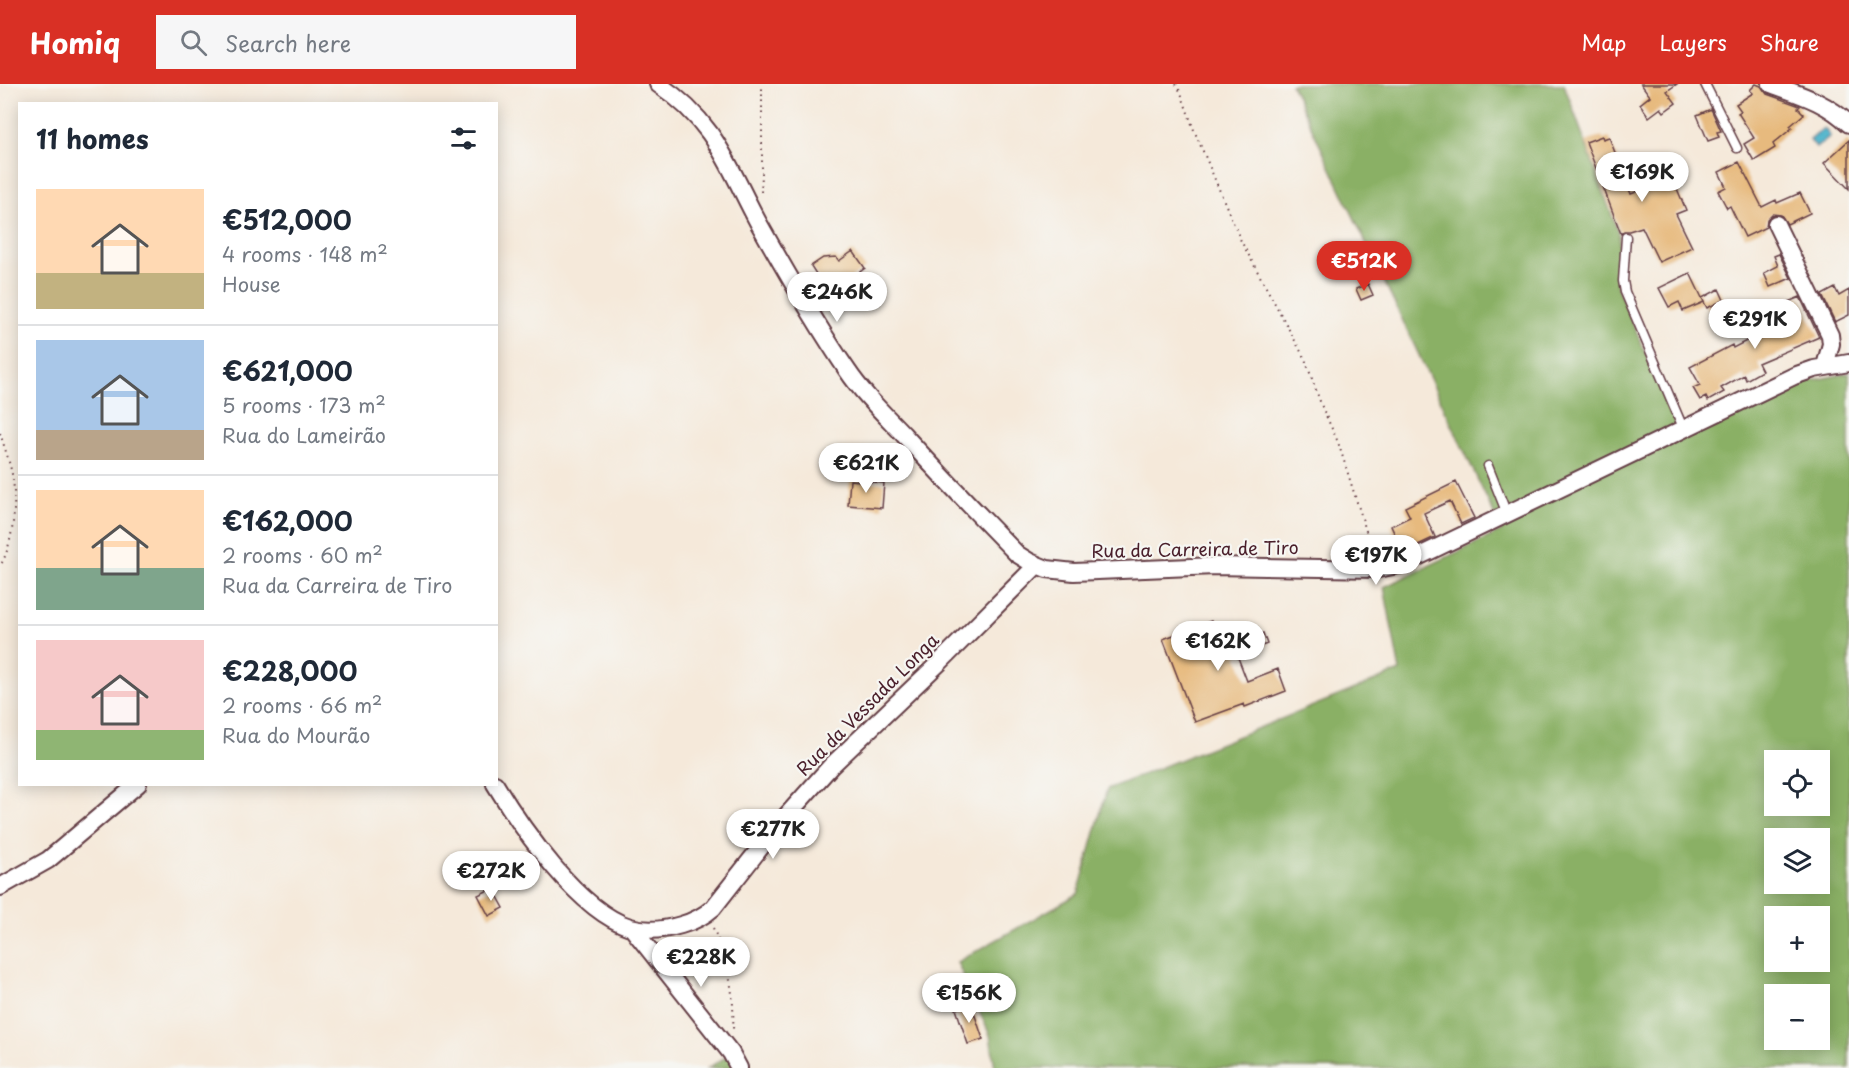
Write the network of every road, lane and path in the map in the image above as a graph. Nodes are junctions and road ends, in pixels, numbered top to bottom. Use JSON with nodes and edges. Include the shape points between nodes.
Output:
{"nodes":[{"id":1,"x":658,"y":84,"type":"edge"},
{"id":2,"x":762,"y":84,"type":"edge"},
{"id":3,"x":1176,"y":84,"type":"edge"},
{"id":4,"x":1705,"y":84,"type":"edge"},
{"id":5,"x":1771,"y":84,"type":"edge"},
{"id":6,"x":1849,"y":124,"type":"edge"},
{"id":7,"x":1737,"y":148,"type":"dead end"},
{"id":8,"x":758,"y":220,"type":"junction"},
{"id":9,"x":1776,"y":224,"type":"dead end"},
{"id":10,"x":1626,"y":237,"type":"dead end"},
{"id":11,"x":1849,"y":363,"type":"edge"},
{"id":12,"x":1825,"y":366,"type":"junction"},
{"id":13,"x":1684,"y":430,"type":"junction"},
{"id":14,"x":0,"y":433,"type":"edge"},
{"id":15,"x":1488,"y":466,"type":"dead end"},
{"id":16,"x":1508,"y":514,"type":"junction"},
{"id":17,"x":1037,"y":565,"type":"junction"},
{"id":18,"x":0,"y":566,"type":"edge"},
{"id":19,"x":1378,"y":569,"type":"junction"},
{"id":20,"x":136,"y":786,"type":"edge"},
{"id":21,"x":496,"y":786,"type":"edge"},
{"id":22,"x":0,"y":887,"type":"edge"},
{"id":23,"x":706,"y":914,"type":"junction"},
{"id":24,"x":632,"y":928,"type":"junction"},
{"id":25,"x":735,"y":1061,"type":"edge"}],
"edges":[{"from":1,"to":8,"type":"street","via":[[678,97],[714,138]]},
{"from":2,"to":8,"type":"path"},
{"from":3,"to":19,"type":"path","via":[[1241,241],[1305,359],[1338,442]]},
{"from":4,"to":7,"type":"lane"},
{"from":5,"to":6,"type":"street","via":[[1821,103]]},
{"from":8,"to":17,"type":"street","via":[[826,338],[873,403],[1017,554]]},
{"from":9,"to":12,"type":"street","via":[[1830,335]]},
{"from":10,"to":13,"type":"lane","via":[[1625,292]]},
{"from":11,"to":12,"type":"street","name":"Rua da Carreira de Tiro"},
{"from":12,"to":13,"type":"street","name":"Rua da Carreira de Tiro","via":[[1794,376]]},
{"from":13,"to":16,"type":"street","name":"Rua da Carreira de Tiro"},
{"from":14,"to":18,"type":"path","via":[[12,474],[14,503],[10,544]]},
{"from":15,"to":16,"type":"lane"},
{"from":16,"to":19,"type":"street","name":"Rua da Carreira de Tiro","via":[[1403,564]]},
{"from":17,"to":19,"type":"street","name":"Rua da Carreira de Tiro","via":[[1074,572],[1215,566]]},
{"from":17,"to":23,"type":"street","name":"Rua da Vessada Longa","via":[[831,766]]},
{"from":20,"to":22,"type":"street","via":[[48,861]]},
{"from":21,"to":24,"type":"street","name":"Rua da Vessada Longa","via":[[529,836],[572,885],[603,913]]},
{"from":23,"to":24,"type":"street","name":"Rua da Vessada Longa","via":[[666,930]]},
{"from":23,"to":25,"type":"path","via":[[728,966],[733,990]]},
{"from":24,"to":25,"type":"street"}]}
